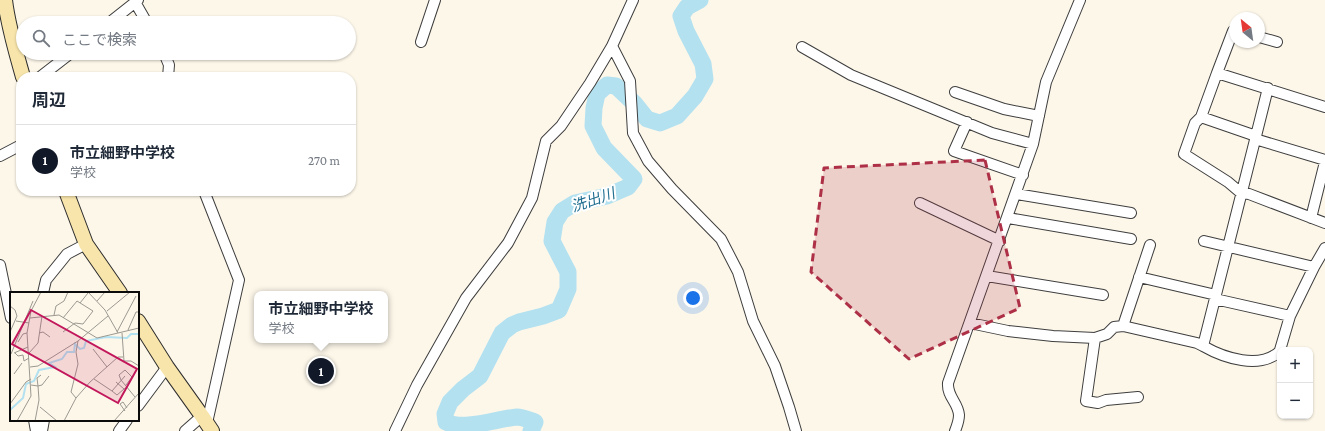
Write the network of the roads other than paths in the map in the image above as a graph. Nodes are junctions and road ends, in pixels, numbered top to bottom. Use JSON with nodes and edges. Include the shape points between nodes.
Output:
{"nodes":[{"id":1,"x":5,"y":0,"type":"edge"},
{"id":2,"x":435,"y":0,"type":"edge"},
{"id":3,"x":633,"y":0,"type":"edge"},
{"id":4,"x":1080,"y":0,"type":"edge"},
{"id":5,"x":136,"y":1,"type":"edge"},
{"id":6,"x":118,"y":16,"type":"edge"},
{"id":7,"x":144,"y":16,"type":"edge"},
{"id":8,"x":1265,"y":39,"type":"edge"},
{"id":9,"x":421,"y":42,"type":"dead end"},
{"id":10,"x":1229,"y":42,"type":"edge"},
{"id":11,"x":1277,"y":42,"type":"dead end"},
{"id":12,"x":612,"y":46,"type":"junction"},
{"id":13,"x":802,"y":47,"type":"dead end"},
{"id":14,"x":16,"y":54,"type":"edge"},
{"id":15,"x":18,"y":60,"type":"edge"},
{"id":16,"x":62,"y":60,"type":"edge"},
{"id":17,"x":167,"y":60,"type":"edge"},
{"id":18,"x":21,"y":72,"type":"edge"},
{"id":19,"x":46,"y":72,"type":"edge"},
{"id":20,"x":168,"y":72,"type":"edge"},
{"id":21,"x":1217,"y":73,"type":"junction"},
{"id":22,"x":1268,"y":88,"type":"junction"},
{"id":23,"x":954,"y":92,"type":"dead end"},
{"id":24,"x":1325,"y":107,"type":"edge"},
{"id":25,"x":1039,"y":116,"type":"junction"},
{"id":26,"x":1201,"y":117,"type":"junction"},
{"id":27,"x":966,"y":122,"type":"junction"},
{"id":28,"x":1255,"y":138,"type":"junction"},
{"id":29,"x":1034,"y":144,"type":"junction"},
{"id":30,"x":16,"y":148,"type":"edge"},
{"id":31,"x":0,"y":156,"type":"edge"},
{"id":32,"x":1325,"y":161,"type":"edge"},
{"id":33,"x":1023,"y":175,"type":"junction"},
{"id":34,"x":1241,"y":192,"type":"junction"},
{"id":35,"x":1016,"y":194,"type":"junction"},
{"id":36,"x":68,"y":196,"type":"edge"},
{"id":37,"x":206,"y":196,"type":"edge"},
{"id":38,"x":920,"y":203,"type":"dead end"},
{"id":39,"x":1131,"y":213,"type":"dead end"},
{"id":40,"x":1008,"y":218,"type":"junction"},
{"id":41,"x":1311,"y":218,"type":"junction"},
{"id":42,"x":1325,"y":223,"type":"edge"},
{"id":43,"x":1131,"y":239,"type":"dead end"},
{"id":44,"x":1000,"y":241,"type":"junction"},
{"id":45,"x":1204,"y":242,"type":"dead end"},
{"id":46,"x":86,"y":244,"type":"junction"},
{"id":47,"x":1150,"y":245,"type":"dead end"},
{"id":48,"x":1228,"y":248,"type":"junction"},
{"id":49,"x":1325,"y":248,"type":"edge"},
{"id":50,"x":0,"y":265,"type":"edge"},
{"id":51,"x":1314,"y":267,"type":"junction"},
{"id":52,"x":987,"y":276,"type":"junction"},
{"id":53,"x":1139,"y":277,"type":"junction"},
{"id":54,"x":43,"y":292,"type":"edge"},
{"id":55,"x":119,"y":292,"type":"edge"},
{"id":56,"x":1102,"y":295,"type":"dead end"},
{"id":57,"x":1215,"y":297,"type":"junction"},
{"id":58,"x":10,"y":313,"type":"edge"},
{"id":59,"x":1290,"y":316,"type":"junction"},
{"id":60,"x":139,"y":323,"type":"edge"},
{"id":61,"x":970,"y":323,"type":"junction"},
{"id":62,"x":1123,"y":326,"type":"junction"},
{"id":63,"x":1095,"y":338,"type":"junction"},
{"id":64,"x":1203,"y":346,"type":"junction"},
{"id":65,"x":1281,"y":347,"type":"edge"},
{"id":66,"x":1277,"y":354,"type":"edge"},
{"id":67,"x":167,"y":367,"type":"junction"},
{"id":68,"x":1138,"y":397,"type":"dead end"},
{"id":69,"x":139,"y":405,"type":"edge"},
{"id":70,"x":34,"y":421,"type":"edge"},
{"id":71,"x":44,"y":421,"type":"edge"},
{"id":72,"x":126,"y":421,"type":"edge"},
{"id":73,"x":207,"y":423,"type":"edge"},
{"id":74,"x":36,"y":431,"type":"edge"},
{"id":75,"x":42,"y":431,"type":"edge"},
{"id":76,"x":119,"y":431,"type":"edge"},
{"id":77,"x":184,"y":431,"type":"edge"},
{"id":78,"x":395,"y":431,"type":"edge"},
{"id":79,"x":796,"y":431,"type":"edge"},
{"id":80,"x":955,"y":431,"type":"edge"}],
"edges":[{"from":1,"to":14,"type":"main road"},
{"from":2,"to":9,"type":"street"},
{"from":3,"to":12,"type":"street"},
{"from":4,"to":25,"type":"street","via":[[1046,82]]},
{"from":5,"to":6,"type":"street"},
{"from":5,"to":7,"type":"street"},
{"from":8,"to":11,"type":"street"},
{"from":10,"to":21,"type":"street"},
{"from":12,"to":78,"type":"street","via":[[561,126],[546,141],[532,198],[508,243],[466,298],[417,385]]},
{"from":12,"to":79,"type":"street","via":[[630,81],[633,133],[648,161],[672,189],[722,238],[738,272],[753,321],[775,366]]},
{"from":13,"to":27,"type":"street","via":[[851,75]]},
{"from":15,"to":18,"type":"main road"},
{"from":16,"to":19,"type":"street"},
{"from":17,"to":20,"type":"street"},
{"from":21,"to":22,"type":"street"},
{"from":21,"to":26,"type":"street"},
{"from":22,"to":24,"type":"street"},
{"from":22,"to":28,"type":"street"},
{"from":23,"to":25,"type":"street","via":[[1004,109]]},
{"from":25,"to":29,"type":"street"},
{"from":26,"to":28,"type":"street"},
{"from":26,"to":34,"type":"street","via":[[1195,123],[1184,154]]},
{"from":27,"to":29,"type":"street","via":[[992,133]]},
{"from":27,"to":33,"type":"street","via":[[954,151]]},
{"from":28,"to":32,"type":"street"},
{"from":28,"to":34,"type":"street"},
{"from":29,"to":33,"type":"street"},
{"from":30,"to":31,"type":"street"},
{"from":32,"to":41,"type":"street"},
{"from":33,"to":35,"type":"street"},
{"from":34,"to":41,"type":"street"},
{"from":34,"to":48,"type":"street"},
{"from":35,"to":39,"type":"street"},
{"from":35,"to":40,"type":"street"},
{"from":36,"to":46,"type":"main road"},
{"from":37,"to":73,"type":"street","via":[[239,280]]},
{"from":38,"to":44,"type":"street"},
{"from":40,"to":43,"type":"street"},
{"from":40,"to":44,"type":"street"},
{"from":41,"to":42,"type":"street"},
{"from":44,"to":52,"type":"street"},
{"from":45,"to":48,"type":"street"},
{"from":46,"to":54,"type":"street","via":[[67,254],[46,280]]},
{"from":46,"to":55,"type":"main road"},
{"from":47,"to":53,"type":"street"},
{"from":48,"to":51,"type":"street"},
{"from":48,"to":57,"type":"street"},
{"from":49,"to":51,"type":"street"},
{"from":50,"to":58,"type":"street"},
{"from":51,"to":59,"type":"street"},
{"from":52,"to":56,"type":"street"},
{"from":52,"to":61,"type":"street"},
{"from":53,"to":57,"type":"street"},
{"from":53,"to":62,"type":"street"},
{"from":57,"to":59,"type":"street"},
{"from":57,"to":64,"type":"street"},
{"from":59,"to":65,"type":"street"},
{"from":60,"to":67,"type":"main road"},
{"from":61,"to":63,"type":"street","via":[[1008,331]]},
{"from":61,"to":80,"type":"street","via":[[947,390],[959,416]]},
{"from":62,"to":63,"type":"street","via":[[1114,327],[1107,334]]},
{"from":62,"to":64,"type":"street"},
{"from":63,"to":68,"type":"street","via":[[1086,400],[1098,404],[1106,400]]},
{"from":64,"to":66,"type":"street","via":[[1216,353],[1250,362],[1274,357]]},
{"from":67,"to":69,"type":"street"},
{"from":67,"to":73,"type":"main road"},
{"from":70,"to":74,"type":"street"},
{"from":71,"to":75,"type":"street"},
{"from":72,"to":76,"type":"street"},
{"from":73,"to":77,"type":"street"}]}
